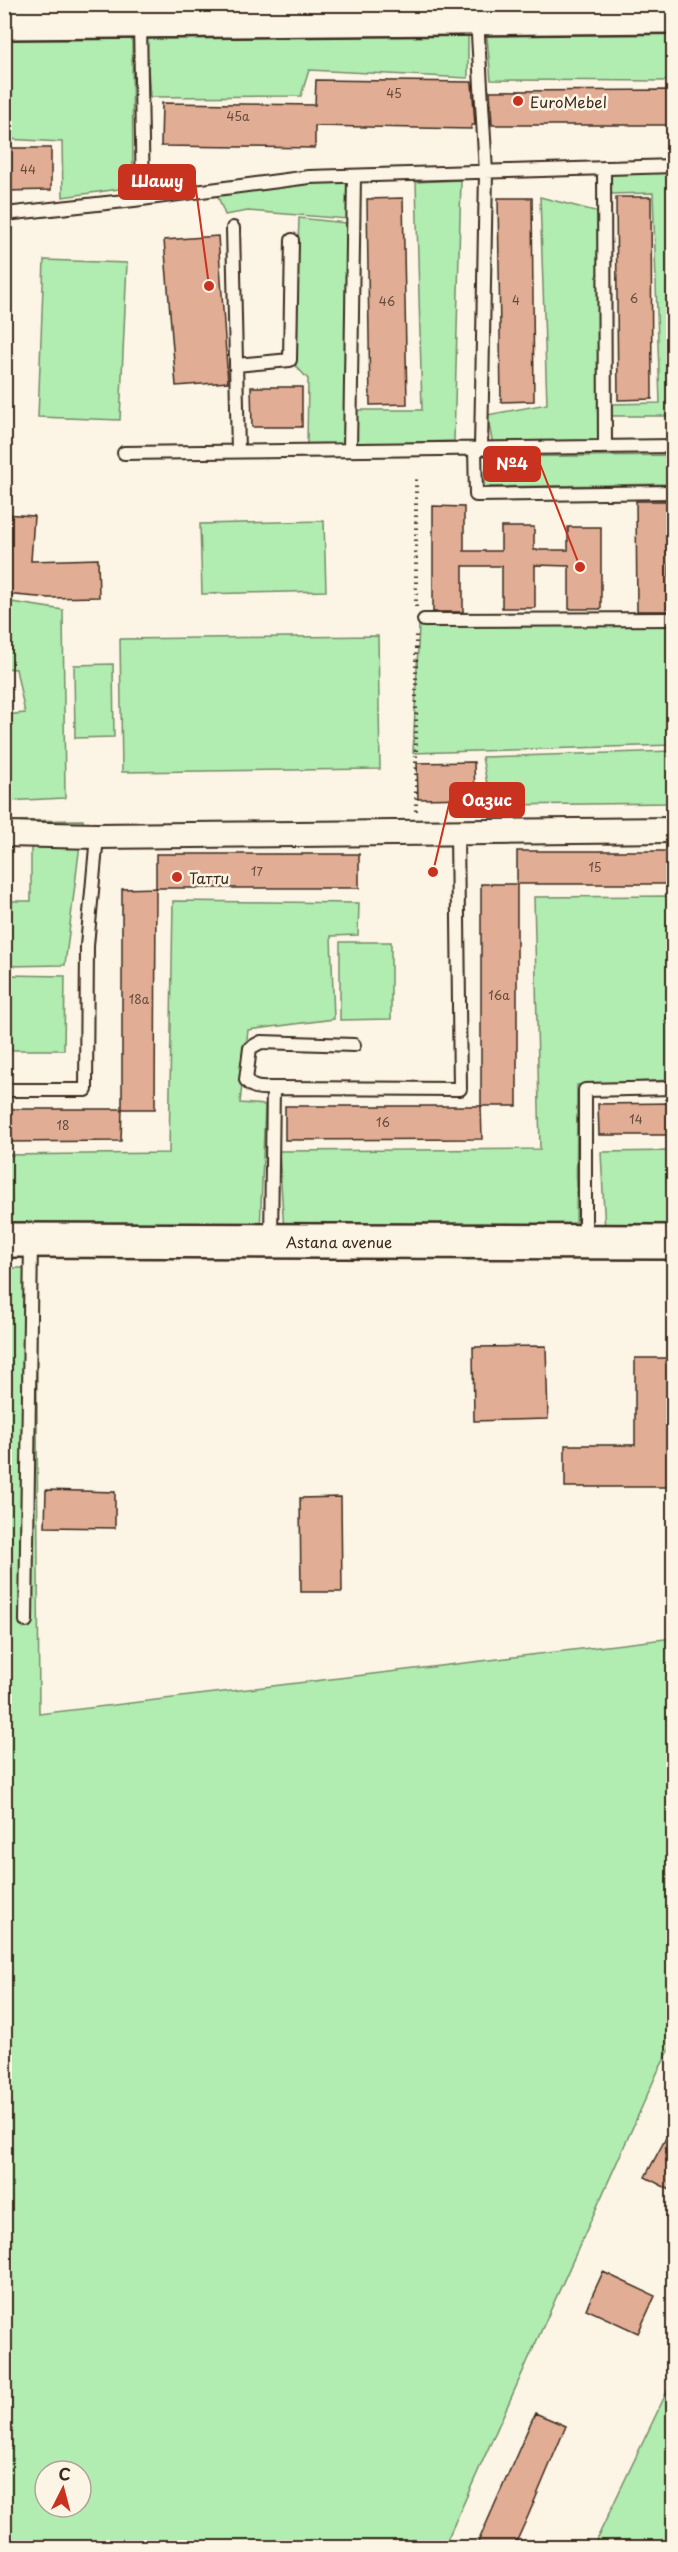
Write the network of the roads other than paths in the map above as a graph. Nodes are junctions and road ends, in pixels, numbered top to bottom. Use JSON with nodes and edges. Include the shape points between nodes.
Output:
{"nodes":[{"id":1,"x":477,"y":11,"type":"edge"},
{"id":2,"x":359,"y":12,"type":"edge"},
{"id":3,"x":674,"y":16,"type":"edge"},
{"id":4,"x":140,"y":21,"type":"junction"},
{"id":5,"x":4,"y":22,"type":"edge"},
{"id":6,"x":674,"y":166,"type":"edge"},
{"id":7,"x":604,"y":168,"type":"junction"},
{"id":8,"x":486,"y":172,"type":"junction"},
{"id":9,"x":354,"y":176,"type":"junction"},
{"id":10,"x":143,"y":199,"type":"junction"},
{"id":11,"x":4,"y":222,"type":"edge"},
{"id":12,"x":233,"y":228,"type":"dead end"},
{"id":13,"x":292,"y":240,"type":"dead end"},
{"id":14,"x":236,"y":365,"type":"junction"},
{"id":15,"x":674,"y":446,"type":"edge"},
{"id":16,"x":605,"y":447,"type":"junction"},
{"id":17,"x":478,"y":448,"type":"junction"},
{"id":18,"x":350,"y":450,"type":"junction"},
{"id":19,"x":238,"y":451,"type":"junction"},
{"id":20,"x":124,"y":453,"type":"dead end"},
{"id":21,"x":674,"y":492,"type":"edge"},
{"id":22,"x":420,"y":619,"type":"road end"},
{"id":23,"x":674,"y":619,"type":"edge"},
{"id":24,"x":674,"y":830,"type":"edge"},
{"id":25,"x":457,"y":832,"type":"junction"},
{"id":26,"x":4,"y":834,"type":"edge"},
{"id":27,"x":97,"y":836,"type":"junction"},
{"id":28,"x":354,"y":1045,"type":"dead end"},
{"id":29,"x":273,"y":1088,"type":"junction"},
{"id":30,"x":674,"y":1088,"type":"edge"},
{"id":31,"x":4,"y":1090,"type":"edge"},
{"id":32,"x":18,"y":1240,"type":"edge"},
{"id":33,"x":271,"y":1241,"type":"junction"},
{"id":34,"x":585,"y":1242,"type":"junction"},
{"id":35,"x":674,"y":1242,"type":"edge"},
{"id":36,"x":26,"y":1621,"type":"dead end"}],
"edges":[{"from":1,"to":2,"type":"street"},
{"from":1,"to":3,"type":"street"},
{"from":1,"to":8,"type":"lane"},
{"from":2,"to":4,"type":"street"},
{"from":4,"to":5,"type":"street"},
{"from":4,"to":10,"type":"lane"},
{"from":6,"to":7,"type":"lane"},
{"from":7,"to":8,"type":"lane"},
{"from":7,"to":16,"type":"lane"},
{"from":8,"to":9,"type":"lane"},
{"from":8,"to":17,"type":"lane"},
{"from":9,"to":10,"type":"lane","via":[[309,177]]},
{"from":9,"to":18,"type":"lane"},
{"from":10,"to":11,"type":"lane","via":[[4,214]]},
{"from":12,"to":14,"type":"lane"},
{"from":13,"to":14,"type":"lane","via":[[290,360]]},
{"from":14,"to":19,"type":"lane"},
{"from":15,"to":16,"type":"lane"},
{"from":16,"to":17,"type":"lane"},
{"from":17,"to":18,"type":"lane"},
{"from":17,"to":21,"type":"lane","via":[[476,495]]},
{"from":18,"to":19,"type":"lane"},
{"from":19,"to":20,"type":"lane"},
{"from":22,"to":23,"type":"lane"},
{"from":24,"to":25,"type":"street"},
{"from":25,"to":27,"type":"street"},
{"from":25,"to":29,"type":"lane","via":[[460,1089]]},
{"from":26,"to":27,"type":"street"},
{"from":27,"to":31,"type":"lane","via":[[87,946],[86,1090]]},
{"from":28,"to":29,"type":"lane","via":[[261,1042],[250,1048],[246,1080],[250,1086]]},
{"from":29,"to":33,"type":"lane"},
{"from":30,"to":34,"type":"lane","via":[[585,1090]]},
{"from":32,"to":33,"type":"street","name":"Astana avenue"},
{"from":32,"to":36,"type":"lane"},
{"from":33,"to":34,"type":"street","name":"Astana avenue"},
{"from":34,"to":35,"type":"street","name":"Astana avenue"}]}
